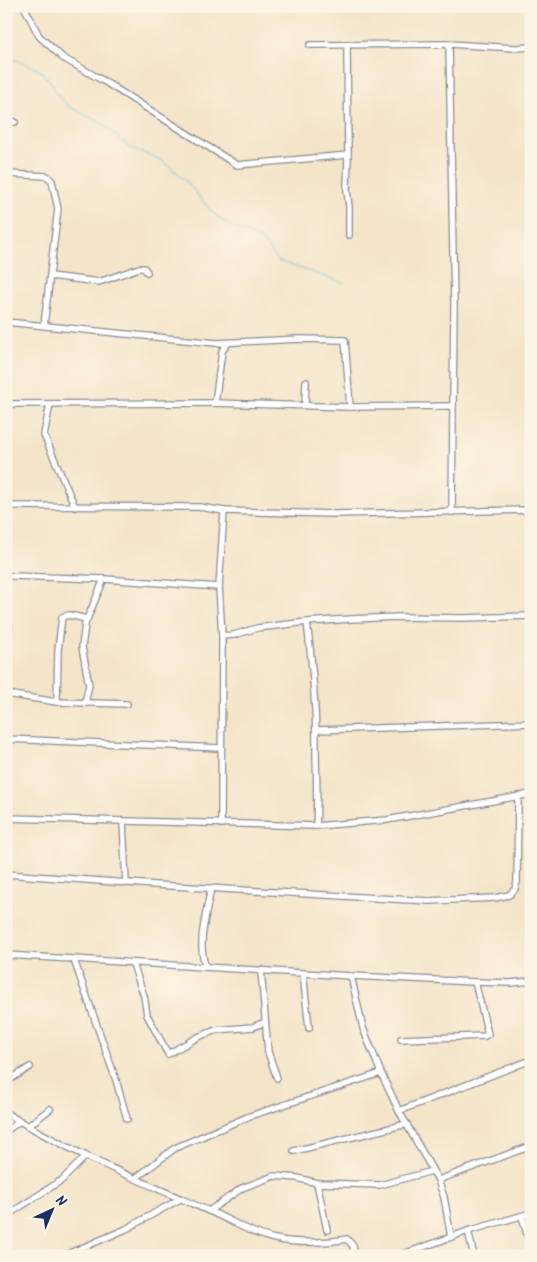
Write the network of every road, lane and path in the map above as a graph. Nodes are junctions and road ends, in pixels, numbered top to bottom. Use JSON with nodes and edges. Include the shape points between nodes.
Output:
{"nodes":[{"id":1,"x":24,"y":6,"type":"edge"},
{"id":2,"x":449,"y":44,"type":"junction"},
{"id":3,"x":310,"y":45,"type":"dead end"},
{"id":4,"x":347,"y":45,"type":"junction"},
{"id":5,"x":531,"y":47,"type":"edge"},
{"id":6,"x":6,"y":121,"type":"edge"},
{"id":7,"x":15,"y":122,"type":"dead end"},
{"id":8,"x":348,"y":155,"type":"junction"},
{"id":9,"x":6,"y":174,"type":"edge"},
{"id":10,"x":349,"y":235,"type":"dead end"},
{"id":11,"x":148,"y":272,"type":"dead end"},
{"id":12,"x":50,"y":276,"type":"junction"},
{"id":13,"x":6,"y":322,"type":"edge"},
{"id":14,"x":44,"y":326,"type":"junction"},
{"id":15,"x":228,"y":342,"type":"junction"},
{"id":16,"x":216,"y":343,"type":"junction"},
{"id":17,"x":222,"y":351,"type":"junction"},
{"id":18,"x":306,"y":382,"type":"dead end"},
{"id":19,"x":215,"y":403,"type":"junction"},
{"id":20,"x":6,"y":404,"type":"edge"},
{"id":21,"x":50,"y":404,"type":"junction"},
{"id":22,"x":305,"y":406,"type":"junction"},
{"id":23,"x":453,"y":406,"type":"junction"},
{"id":24,"x":350,"y":407,"type":"junction"},
{"id":25,"x":6,"y":506,"type":"edge"},
{"id":26,"x":75,"y":507,"type":"junction"},
{"id":27,"x":531,"y":510,"type":"edge"},
{"id":28,"x":224,"y":511,"type":"junction"},
{"id":29,"x":452,"y":512,"type":"junction"},
{"id":30,"x":6,"y":574,"type":"edge"},
{"id":31,"x":104,"y":579,"type":"junction"},
{"id":32,"x":219,"y":587,"type":"junction"},
{"id":33,"x":531,"y":616,"type":"edge"},
{"id":34,"x":86,"y":619,"type":"junction"},
{"id":35,"x":307,"y":622,"type":"junction"},
{"id":36,"x":9,"y":625,"type":"dead end"},
{"id":37,"x":222,"y":636,"type":"junction"},
{"id":38,"x":6,"y":664,"type":"edge"},
{"id":39,"x":6,"y":694,"type":"edge"},
{"id":40,"x":57,"y":702,"type":"junction"},
{"id":41,"x":85,"y":703,"type":"junction"},
{"id":42,"x":127,"y":704,"type":"dead end"},
{"id":43,"x":531,"y":723,"type":"edge"},
{"id":44,"x":317,"y":730,"type":"junction"},
{"id":45,"x":6,"y":739,"type":"edge"},
{"id":46,"x":221,"y":748,"type":"junction"},
{"id":47,"x":531,"y":794,"type":"edge"},
{"id":48,"x":518,"y":796,"type":"junction"},
{"id":49,"x":6,"y":818,"type":"edge"},
{"id":50,"x":124,"y":822,"type":"junction"},
{"id":51,"x":221,"y":824,"type":"junction"},
{"id":52,"x":316,"y":826,"type":"junction"},
{"id":53,"x":6,"y":874,"type":"edge"},
{"id":54,"x":126,"y":883,"type":"junction"},
{"id":55,"x":211,"y":888,"type":"junction"},
{"id":56,"x":6,"y":955,"type":"edge"},
{"id":57,"x":74,"y":960,"type":"junction"},
{"id":58,"x":203,"y":961,"type":"junction"},
{"id":59,"x":133,"y":964,"type":"junction"},
{"id":60,"x":192,"y":967,"type":"junction"},
{"id":61,"x":206,"y":968,"type":"junction"},
{"id":62,"x":261,"y":970,"type":"junction"},
{"id":63,"x":303,"y":973,"type":"junction"},
{"id":64,"x":351,"y":976,"type":"junction"},
{"id":65,"x":531,"y":981,"type":"edge"},
{"id":66,"x":475,"y":982,"type":"junction"},
{"id":67,"x":265,"y":1022,"type":"junction"},
{"id":68,"x":309,"y":1028,"type":"dead end"},
{"id":69,"x":401,"y":1039,"type":"dead end"},
{"id":70,"x":531,"y":1060,"type":"edge"},
{"id":71,"x":30,"y":1067,"type":"dead end"},
{"id":72,"x":381,"y":1073,"type":"junction"},
{"id":73,"x":277,"y":1078,"type":"dead end"},
{"id":74,"x":6,"y":1082,"type":"edge"},
{"id":75,"x":50,"y":1109,"type":"dead end"},
{"id":76,"x":399,"y":1111,"type":"junction"},
{"id":77,"x":6,"y":1113,"type":"edge"},
{"id":78,"x":127,"y":1120,"type":"dead end"},
{"id":79,"x":20,"y":1122,"type":"junction"},
{"id":80,"x":407,"y":1124,"type":"junction"},
{"id":81,"x":28,"y":1126,"type":"junction"},
{"id":82,"x":6,"y":1131,"type":"edge"},
{"id":83,"x":531,"y":1146,"type":"edge"},
{"id":84,"x":294,"y":1152,"type":"dead end"},
{"id":85,"x":86,"y":1156,"type":"junction"},
{"id":86,"x":432,"y":1171,"type":"junction"},
{"id":87,"x":136,"y":1178,"type":"junction"},
{"id":88,"x":438,"y":1180,"type":"junction"},
{"id":89,"x":317,"y":1183,"type":"junction"},
{"id":90,"x":180,"y":1199,"type":"junction"},
{"id":91,"x":209,"y":1211,"type":"junction"},
{"id":92,"x":531,"y":1213,"type":"edge"},
{"id":93,"x":6,"y":1216,"type":"edge"},
{"id":94,"x":522,"y":1216,"type":"junction"},
{"id":95,"x":328,"y":1230,"type":"dead end"},
{"id":96,"x":468,"y":1230,"type":"junction"},
{"id":97,"x":451,"y":1238,"type":"junction"},
{"id":98,"x":417,"y":1249,"type":"junction"},
{"id":99,"x":531,"y":1249,"type":"edge"},
{"id":100,"x":75,"y":1253,"type":"edge"},
{"id":101,"x":64,"y":1256,"type":"edge"},
{"id":102,"x":355,"y":1256,"type":"edge"},
{"id":103,"x":398,"y":1256,"type":"edge"},
{"id":104,"x":419,"y":1256,"type":"edge"},
{"id":105,"x":474,"y":1256,"type":"edge"}],
"edges":[{"from":1,"to":8,"type":"street","via":[[39,36],[63,58],[237,165]]},
{"from":2,"to":4,"type":"street"},
{"from":2,"to":5,"type":"street"},
{"from":2,"to":23,"type":"street"},
{"from":3,"to":4,"type":"street"},
{"from":4,"to":8,"type":"street"},
{"from":6,"to":7,"type":"street"},
{"from":8,"to":10,"type":"street"},
{"from":9,"to":12,"type":"street","via":[[47,176],[52,181],[58,209]]},
{"from":11,"to":12,"type":"street","via":[[139,268],[99,282]]},
{"from":12,"to":14,"type":"street"},
{"from":13,"to":14,"type":"street"},
{"from":14,"to":16,"type":"street"},
{"from":15,"to":16,"type":"street"},
{"from":15,"to":17,"type":"street"},
{"from":15,"to":24,"type":"street","via":[[345,340]]},
{"from":16,"to":17,"type":"street"},
{"from":17,"to":19,"type":"street"},
{"from":18,"to":22,"type":"street"},
{"from":19,"to":21,"type":"street"},
{"from":19,"to":22,"type":"street"},
{"from":20,"to":21,"type":"street"},
{"from":21,"to":26,"type":"street","via":[[44,435]]},
{"from":22,"to":24,"type":"street"},
{"from":23,"to":24,"type":"street"},
{"from":23,"to":29,"type":"street"},
{"from":25,"to":26,"type":"street"},
{"from":26,"to":28,"type":"street","via":[[200,507]]},
{"from":27,"to":29,"type":"street"},
{"from":28,"to":29,"type":"street","via":[[335,514]]},
{"from":28,"to":32,"type":"street"},
{"from":30,"to":31,"type":"street"},
{"from":31,"to":32,"type":"street"},
{"from":31,"to":34,"type":"street"},
{"from":32,"to":37,"type":"street"},
{"from":33,"to":35,"type":"street","via":[[399,616]]},
{"from":34,"to":40,"type":"street","via":[[69,615],[62,617]]},
{"from":34,"to":41,"type":"street","via":[[82,647],[89,685]]},
{"from":35,"to":37,"type":"street"},
{"from":35,"to":44,"type":"street"},
{"from":36,"to":38,"type":"street"},
{"from":37,"to":46,"type":"street"},
{"from":39,"to":40,"type":"street"},
{"from":40,"to":41,"type":"street"},
{"from":41,"to":42,"type":"street"},
{"from":43,"to":44,"type":"street"},
{"from":44,"to":52,"type":"street"},
{"from":45,"to":46,"type":"street"},
{"from":46,"to":51,"type":"street"},
{"from":47,"to":48,"type":"street"},
{"from":48,"to":52,"type":"street","via":[[387,820]]},
{"from":48,"to":55,"type":"street","via":[[517,882],[509,895],[429,901]]},
{"from":49,"to":50,"type":"street"},
{"from":50,"to":51,"type":"street"},
{"from":50,"to":54,"type":"street"},
{"from":51,"to":52,"type":"street"},
{"from":53,"to":54,"type":"street"},
{"from":54,"to":55,"type":"street"},
{"from":55,"to":58,"type":"street","via":[[203,938]]},
{"from":56,"to":57,"type":"street"},
{"from":57,"to":59,"type":"street"},
{"from":57,"to":78,"type":"street"},
{"from":58,"to":60,"type":"street"},
{"from":58,"to":61,"type":"street"},
{"from":59,"to":60,"type":"street"},
{"from":59,"to":67,"type":"street","via":[[147,1015],[168,1054],[216,1030],[252,1027]]},
{"from":60,"to":61,"type":"street"},
{"from":61,"to":62,"type":"street"},
{"from":62,"to":63,"type":"street"},
{"from":62,"to":67,"type":"street"},
{"from":63,"to":64,"type":"street"},
{"from":63,"to":68,"type":"street"},
{"from":64,"to":66,"type":"street"},
{"from":64,"to":72,"type":"street","via":[[363,1028]]},
{"from":65,"to":66,"type":"street"},
{"from":66,"to":69,"type":"street","via":[[488,1034]]},
{"from":67,"to":73,"type":"street","via":[[268,1052]]},
{"from":70,"to":76,"type":"street"},
{"from":71,"to":74,"type":"street"},
{"from":72,"to":76,"type":"street"},
{"from":72,"to":87,"type":"street","via":[[250,1116],[175,1148]]},
{"from":75,"to":81,"type":"street"},
{"from":76,"to":80,"type":"street"},
{"from":77,"to":79,"type":"street"},
{"from":79,"to":81,"type":"street"},
{"from":79,"to":82,"type":"street"},
{"from":80,"to":84,"type":"street"},
{"from":80,"to":86,"type":"street"},
{"from":81,"to":85,"type":"street"},
{"from":83,"to":88,"type":"street"},
{"from":85,"to":87,"type":"street"},
{"from":85,"to":93,"type":"street","via":[[62,1180]]},
{"from":86,"to":88,"type":"street"},
{"from":86,"to":89,"type":"street","via":[[380,1185]]},
{"from":87,"to":90,"type":"street"},
{"from":88,"to":97,"type":"street"},
{"from":89,"to":91,"type":"street","via":[[274,1176],[242,1188]]},
{"from":89,"to":95,"type":"street"},
{"from":90,"to":91,"type":"street"},
{"from":90,"to":100,"type":"street"},
{"from":91,"to":102,"type":"street","via":[[256,1234],[274,1239],[307,1243],[347,1239]]},
{"from":92,"to":94,"type":"street"},
{"from":94,"to":96,"type":"street"},
{"from":94,"to":99,"type":"street"},
{"from":96,"to":97,"type":"street"},
{"from":96,"to":105,"type":"street"},
{"from":97,"to":98,"type":"street"},
{"from":98,"to":103,"type":"street"},
{"from":98,"to":104,"type":"street"},
{"from":100,"to":101,"type":"street"}]}
